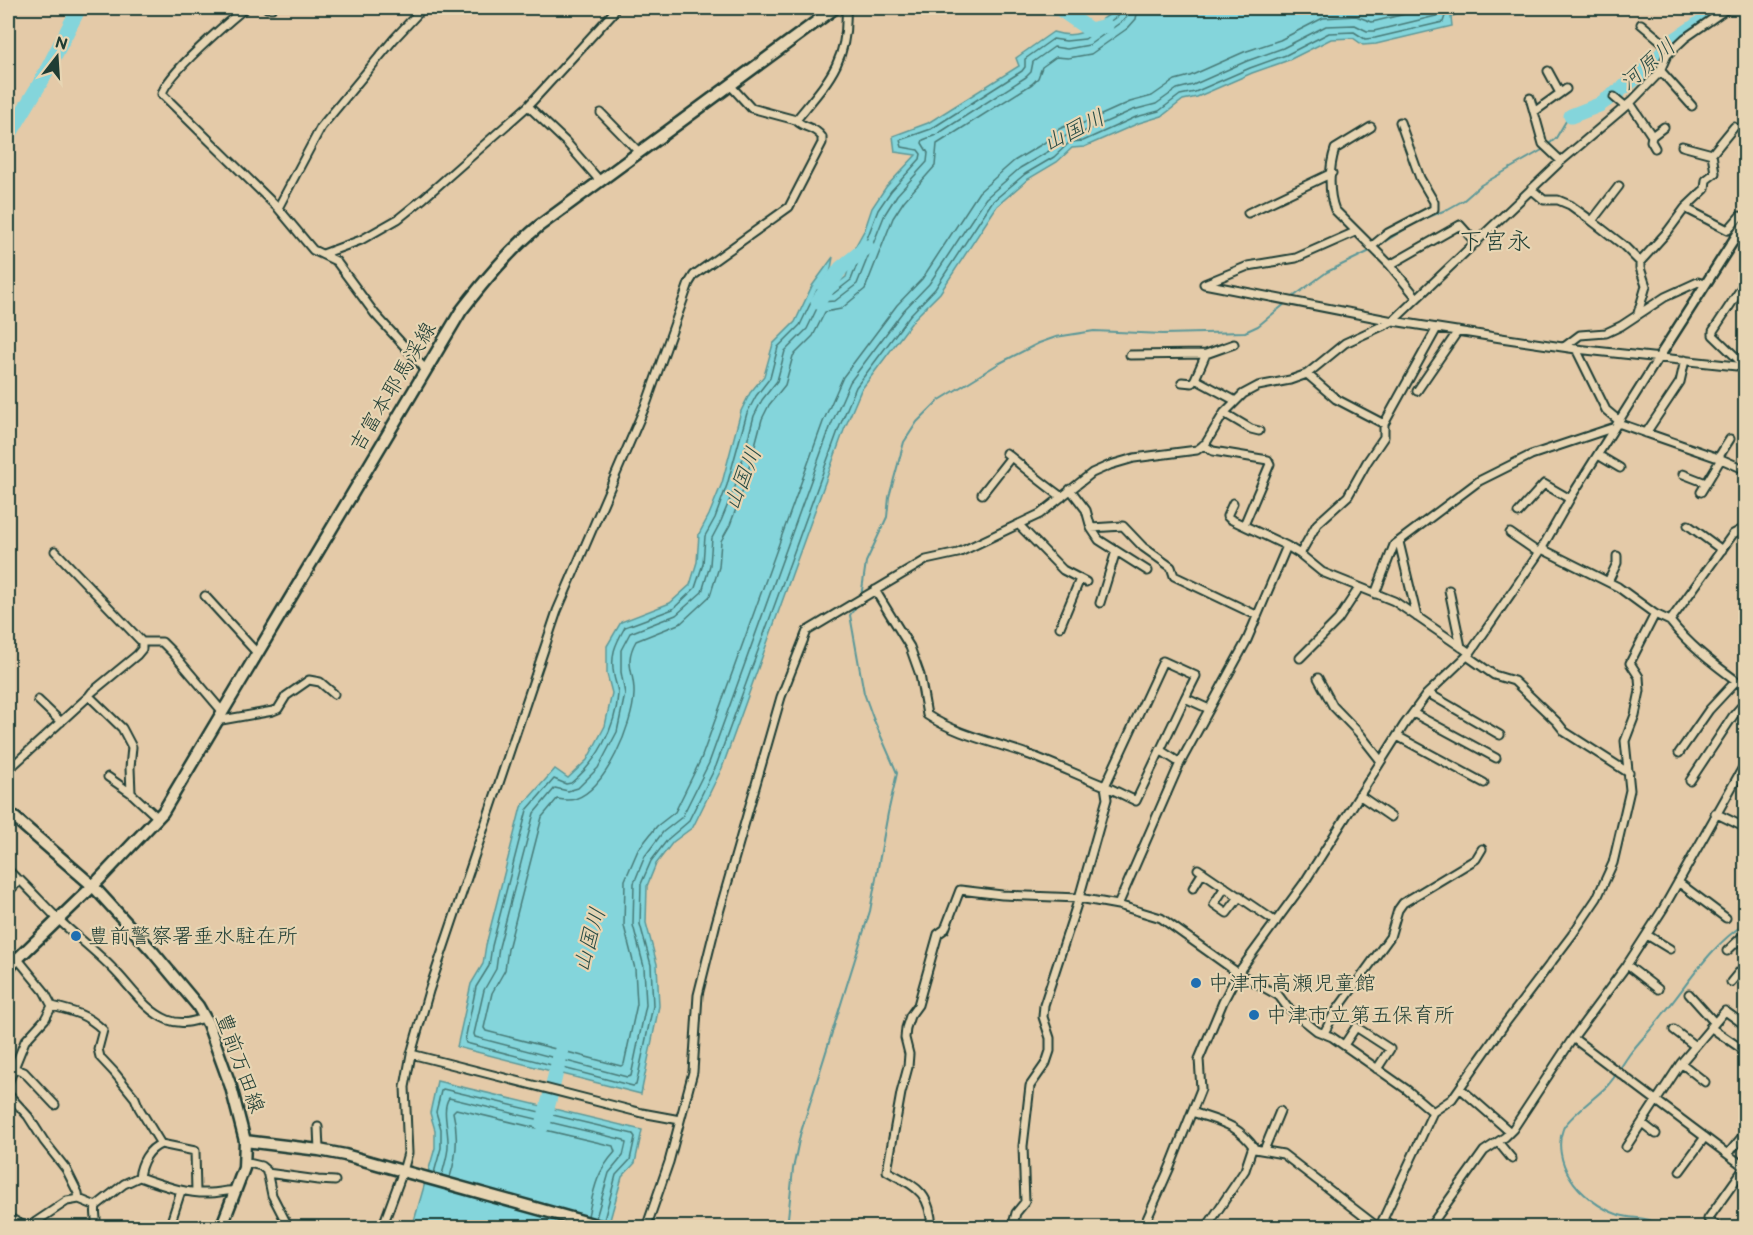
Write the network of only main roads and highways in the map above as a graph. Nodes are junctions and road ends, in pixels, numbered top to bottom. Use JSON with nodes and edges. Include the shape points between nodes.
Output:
{"nodes":[{"id":1,"x":835,"y":8,"type":"edge"},
{"id":2,"x":8,"y":812,"type":"edge"},
{"id":3,"x":93,"y":886,"type":"junction"},
{"id":4,"x":8,"y":968,"type":"edge"},
{"id":5,"x":245,"y":1142,"type":"junction"},
{"id":6,"x":220,"y":1227,"type":"edge"},
{"id":7,"x":608,"y":1227,"type":"edge"}],
"edges":[{"from":1,"to":3,"type":"main road","name":"吉富本耶馬渓線","via":[[539,226],[504,258],[461,310],[158,818]]},
{"from":2,"to":3,"type":"main road","name":"豊前万田線"},
{"from":3,"to":4,"type":"main road","name":"吉富本耶馬渓線"},
{"from":3,"to":5,"type":"main road","name":"豊前万田線","via":[[198,1006],[231,1087]]},
{"from":5,"to":6,"type":"main road","via":[[244,1168]]},
{"from":5,"to":7,"type":"main road","name":"豊前万田線","via":[[319,1150]]}]}
